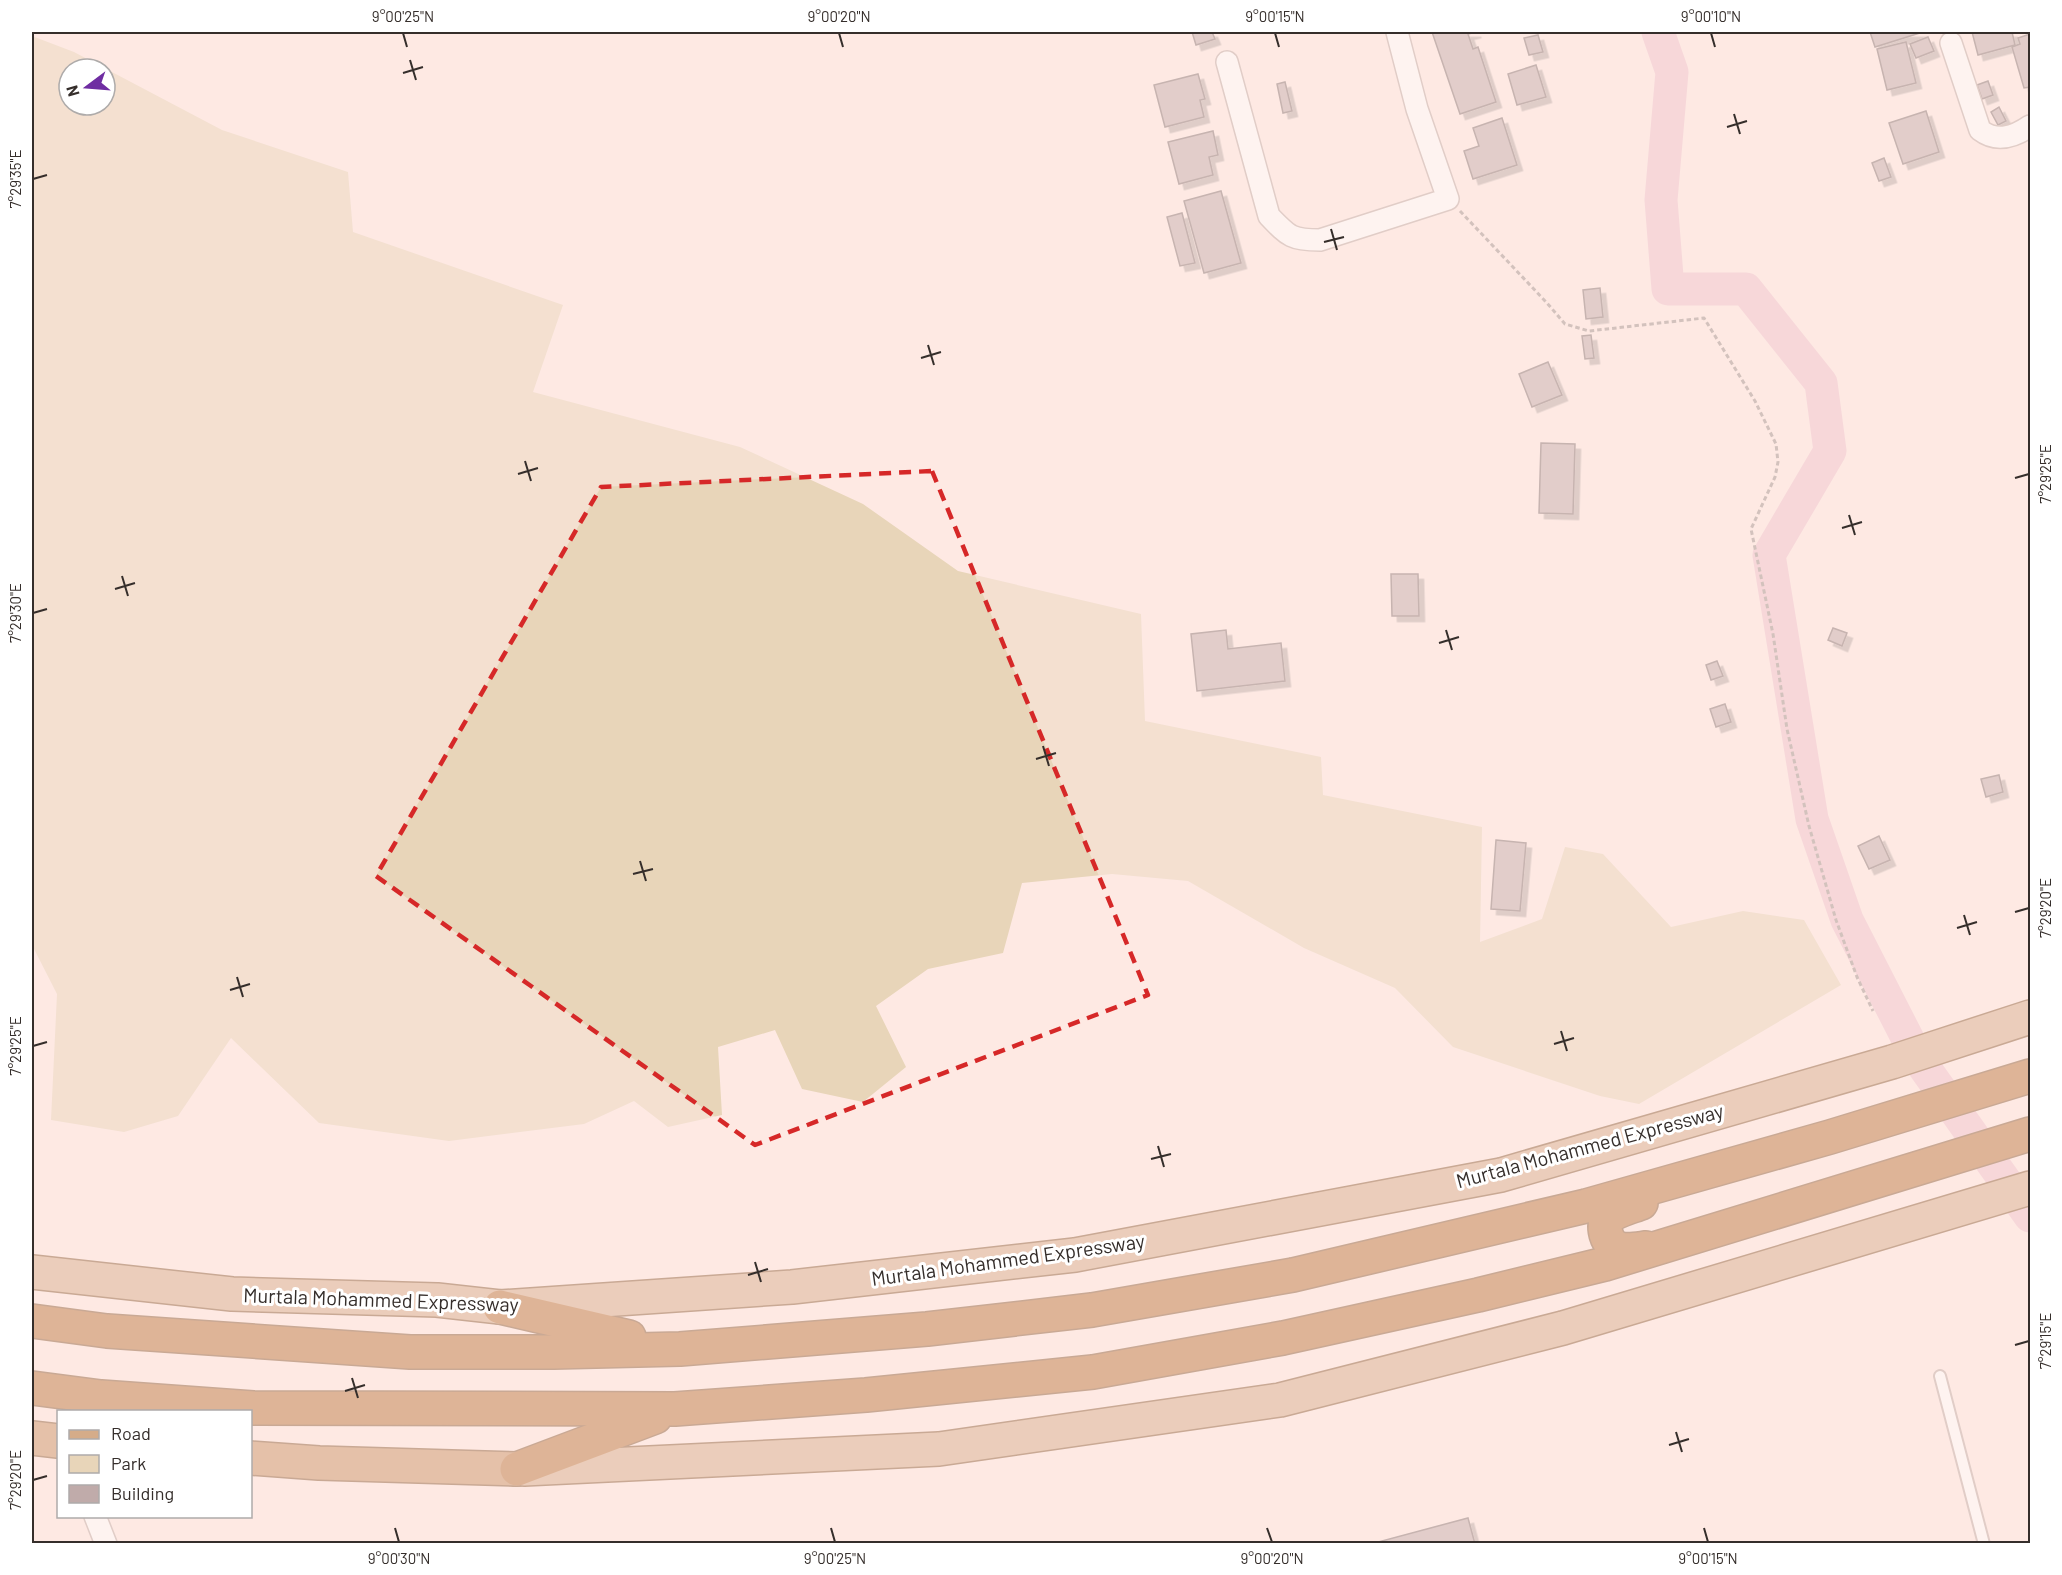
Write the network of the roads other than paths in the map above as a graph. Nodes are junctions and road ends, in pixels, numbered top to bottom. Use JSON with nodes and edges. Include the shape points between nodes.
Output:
{"nodes":[{"id":1,"x":1397,"y":32,"type":"edge"},
{"id":2,"x":1951,"y":43,"type":"dead end"},
{"id":3,"x":1227,"y":62,"type":"dead end"},
{"id":4,"x":2031,"y":126,"type":"edge"},
{"id":5,"x":2031,"y":1017,"type":"edge"},
{"id":6,"x":2031,"y":1076,"type":"edge"},
{"id":7,"x":2031,"y":1134,"type":"edge"},
{"id":8,"x":1716,"y":1170,"type":"junction"},
{"id":9,"x":2031,"y":1188,"type":"edge"},
{"id":10,"x":1663,"y":1246,"type":"junction"},
{"id":11,"x":32,"y":1272,"type":"edge"},
{"id":12,"x":500,"y":1307,"type":"junction"},
{"id":13,"x":32,"y":1321,"type":"edge"},
{"id":14,"x":680,"y":1349,"type":"junction"},
{"id":15,"x":1940,"y":1376,"type":"dead end"},
{"id":16,"x":32,"y":1388,"type":"edge"},
{"id":17,"x":675,"y":1409,"type":"junction"},
{"id":18,"x":32,"y":1438,"type":"edge"},
{"id":19,"x":57,"y":1441,"type":"edge"},
{"id":20,"x":252,"y":1458,"type":"edge"},
{"id":21,"x":517,"y":1470,"type":"junction"},
{"id":22,"x":96,"y":1518,"type":"edge"},
{"id":23,"x":105,"y":1544,"type":"edge"},
{"id":24,"x":1984,"y":1544,"type":"edge"}],
"edges":[{"from":1,"to":3,"type":"street","via":[[1417,109],[1448,198],[1320,240],[1299,240],[1269,216]]},
{"from":2,"to":4,"type":"street","via":[[1980,130],[1990,137],[2004,138]]},
{"from":5,"to":12,"type":"main road","name":"Murtala Mohammed Expressway","via":[[1892,1062],[1501,1175],[1075,1255],[792,1287]]},
{"from":6,"to":8,"type":"highway"},
{"from":7,"to":10,"type":"highway"},
{"from":8,"to":10,"type":"highway","via":[[1685,1188],[1624,1209],[1605,1222],[1612,1246],[1619,1249]]},
{"from":8,"to":14,"type":"highway","via":[[1586,1206],[1293,1275],[1092,1310],[927,1329]]},
{"from":9,"to":21,"type":"main road","via":[[1563,1328],[1280,1400],[939,1449]]},
{"from":10,"to":17,"type":"highway","via":[[1478,1295],[1283,1338],[1093,1372]]},
{"from":11,"to":12,"type":"main road","name":"Murtala Mohammed Expressway","via":[[232,1294],[437,1300]]},
{"from":12,"to":14,"type":"highway"},
{"from":13,"to":14,"type":"highway","via":[[107,1331],[410,1352]]},
{"from":15,"to":24,"type":"lane"},
{"from":16,"to":17,"type":"highway","via":[[253,1408]]},
{"from":17,"to":21,"type":"highway"},
{"from":18,"to":19,"type":"highway"},
{"from":20,"to":21,"type":"highway"},
{"from":22,"to":23,"type":"street"}]}
